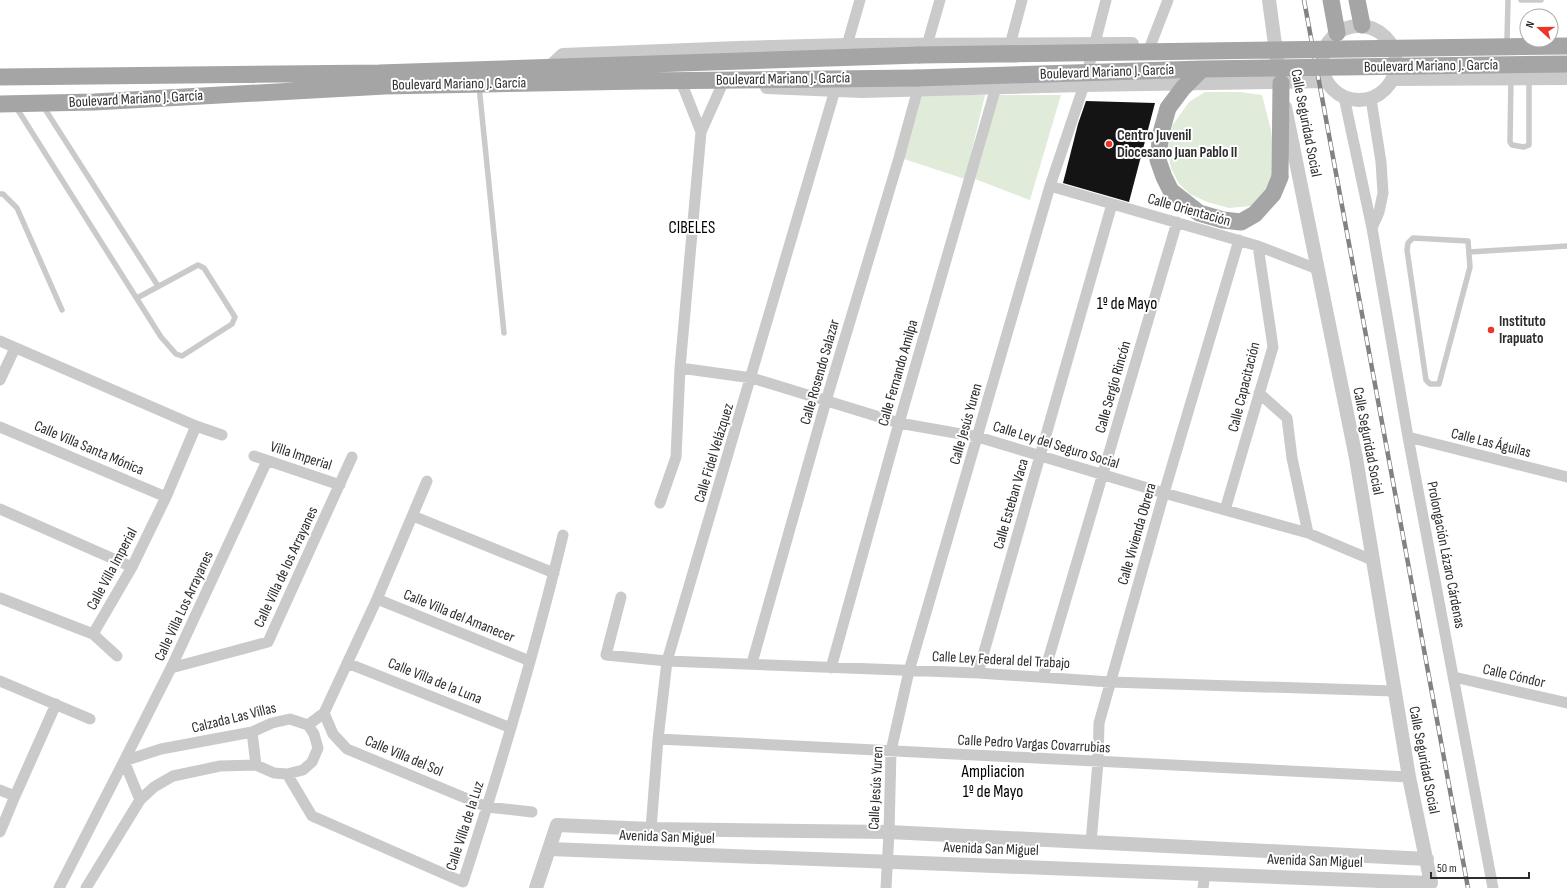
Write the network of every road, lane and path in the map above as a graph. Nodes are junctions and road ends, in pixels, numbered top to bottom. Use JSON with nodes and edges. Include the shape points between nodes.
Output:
{"nodes":[{"id":1,"x":860,"y":0,"type":"edge"},
{"id":2,"x":940,"y":0,"type":"edge"},
{"id":3,"x":1022,"y":0,"type":"edge"},
{"id":4,"x":1106,"y":0,"type":"edge"},
{"id":5,"x":1168,"y":0,"type":"edge"},
{"id":6,"x":1269,"y":0,"type":"edge"},
{"id":7,"x":1331,"y":0,"type":"edge"},
{"id":8,"x":1357,"y":0,"type":"edge"},
{"id":9,"x":1508,"y":0,"type":"edge"},
{"id":10,"x":1521,"y":0,"type":"edge"},
{"id":11,"x":1541,"y":0,"type":"edge"},
{"id":12,"x":1362,"y":25,"type":"junction"},
{"id":13,"x":1332,"y":39,"type":"junction"},
{"id":14,"x":1507,"y":40,"type":"junction"},
{"id":15,"x":1519,"y":40,"type":"edge"},
{"id":16,"x":1440,"y":42,"type":"junction"},
{"id":17,"x":1392,"y":43,"type":"junction"},
{"id":18,"x":1095,"y":44,"type":"junction"},
{"id":19,"x":1151,"y":44,"type":"junction"},
{"id":20,"x":1275,"y":44,"type":"junction"},
{"id":21,"x":847,"y":45,"type":"junction"},
{"id":22,"x":1010,"y":45,"type":"junction"},
{"id":23,"x":1567,"y":46,"type":"edge"},
{"id":24,"x":923,"y":50,"type":"junction"},
{"id":25,"x":1567,"y":64,"type":"edge"},
{"id":26,"x":549,"y":68,"type":"junction"},
{"id":27,"x":1202,"y":69,"type":"junction"},
{"id":28,"x":0,"y":77,"type":"edge"},
{"id":29,"x":1511,"y":78,"type":"junction"},
{"id":30,"x":1529,"y":78,"type":"junction"},
{"id":31,"x":1567,"y":78,"type":"edge"},
{"id":32,"x":1394,"y":79,"type":"junction"},
{"id":33,"x":1442,"y":79,"type":"junction"},
{"id":34,"x":338,"y":81,"type":"junction"},
{"id":35,"x":641,"y":81,"type":"junction"},
{"id":36,"x":1326,"y":81,"type":"junction"},
{"id":37,"x":1281,"y":83,"type":"junction"},
{"id":38,"x":479,"y":84,"type":"junction"},
{"id":39,"x":682,"y":84,"type":"junction"},
{"id":40,"x":917,"y":84,"type":"junction"},
{"id":41,"x":722,"y":85,"type":"junction"},
{"id":42,"x":1084,"y":85,"type":"junction"},
{"id":43,"x":996,"y":87,"type":"junction"},
{"id":44,"x":835,"y":90,"type":"junction"},
{"id":45,"x":1344,"y":97,"type":"junction"},
{"id":46,"x":1371,"y":99,"type":"junction"},
{"id":47,"x":42,"y":103,"type":"junction"},
{"id":48,"x":7,"y":104,"type":"edge"},
{"id":49,"x":701,"y":132,"type":"junction"},
{"id":50,"x":1050,"y":186,"type":"junction"},
{"id":51,"x":0,"y":194,"type":"edge"},
{"id":52,"x":1112,"y":204,"type":"junction"},
{"id":53,"x":1177,"y":222,"type":"junction"},
{"id":54,"x":1372,"y":228,"type":"junction"},
{"id":55,"x":1239,"y":240,"type":"junction"},
{"id":56,"x":1258,"y":246,"type":"junction"},
{"id":57,"x":1567,"y":246,"type":"edge"},
{"id":58,"x":1469,"y":252,"type":"junction"},
{"id":59,"x":1317,"y":269,"type":"junction"},
{"id":60,"x":158,"y":286,"type":"junction"},
{"id":61,"x":136,"y":298,"type":"junction"},
{"id":62,"x":62,"y":310,"type":"dead end"},
{"id":63,"x":504,"y":333,"type":"dead end"},
{"id":64,"x":0,"y":341,"type":"edge"},
{"id":65,"x":15,"y":348,"type":"junction"},
{"id":66,"x":680,"y":368,"type":"junction"},
{"id":67,"x":752,"y":378,"type":"junction"},
{"id":68,"x":0,"y":380,"type":"edge"},
{"id":69,"x":1259,"y":393,"type":"junction"},
{"id":70,"x":826,"y":400,"type":"junction"},
{"id":71,"x":898,"y":422,"type":"junction"},
{"id":72,"x":196,"y":426,"type":"junction"},
{"id":73,"x":0,"y":427,"type":"edge"},
{"id":74,"x":222,"y":436,"type":"dead end"},
{"id":75,"x":978,"y":437,"type":"junction"},
{"id":76,"x":1408,"y":437,"type":"junction"},
{"id":77,"x":254,"y":456,"type":"dead end"},
{"id":78,"x":1040,"y":456,"type":"junction"},
{"id":79,"x":352,"y":457,"type":"dead end"},
{"id":80,"x":267,"y":461,"type":"junction"},
{"id":81,"x":1103,"y":474,"type":"junction"},
{"id":82,"x":1567,"y":477,"type":"edge"},
{"id":83,"x":427,"y":481,"type":"dead end"},
{"id":84,"x":340,"y":485,"type":"junction"},
{"id":85,"x":1164,"y":493,"type":"junction"},
{"id":86,"x":166,"y":496,"type":"junction"},
{"id":87,"x":660,"y":502,"type":"dead end"},
{"id":88,"x":0,"y":509,"type":"edge"},
{"id":89,"x":1225,"y":510,"type":"junction"},
{"id":90,"x":413,"y":516,"type":"junction"},
{"id":91,"x":1308,"y":533,"type":"junction"},
{"id":92,"x":563,"y":535,"type":"dead end"},
{"id":93,"x":1372,"y":560,"type":"junction"},
{"id":94,"x":132,"y":567,"type":"junction"},
{"id":95,"x":554,"y":573,"type":"junction"},
{"id":96,"x":621,"y":597,"type":"dead end"},
{"id":97,"x":0,"y":598,"type":"edge"},
{"id":98,"x":377,"y":599,"type":"junction"},
{"id":99,"x":94,"y":634,"type":"junction"},
{"id":100,"x":117,"y":656,"type":"dead end"},
{"id":101,"x":530,"y":661,"type":"junction"},
{"id":102,"x":667,"y":661,"type":"junction"},
{"id":103,"x":347,"y":663,"type":"junction"},
{"id":104,"x":752,"y":663,"type":"junction"},
{"id":105,"x":171,"y":668,"type":"junction"},
{"id":106,"x":831,"y":668,"type":"junction"},
{"id":107,"x":909,"y":671,"type":"junction"},
{"id":108,"x":978,"y":673,"type":"junction"},
{"id":109,"x":1043,"y":677,"type":"junction"},
{"id":110,"x":1454,"y":677,"type":"junction"},
{"id":111,"x":0,"y":680,"type":"edge"},
{"id":112,"x":1110,"y":682,"type":"junction"},
{"id":113,"x":1394,"y":691,"type":"junction"},
{"id":114,"x":56,"y":704,"type":"junction"},
{"id":115,"x":1567,"y":704,"type":"edge"},
{"id":116,"x":324,"y":714,"type":"junction"},
{"id":117,"x":90,"y":718,"type":"dead end"},
{"id":118,"x":308,"y":725,"type":"junction"},
{"id":119,"x":511,"y":728,"type":"junction"},
{"id":120,"x":252,"y":732,"type":"junction"},
{"id":121,"x":658,"y":739,"type":"junction"},
{"id":122,"x":891,"y":751,"type":"junction"},
{"id":123,"x":124,"y":761,"type":"junction"},
{"id":124,"x":1098,"y":762,"type":"junction"},
{"id":125,"x":256,"y":765,"type":"junction"},
{"id":126,"x":287,"y":774,"type":"junction"},
{"id":127,"x":1409,"y":777,"type":"junction"},
{"id":128,"x":0,"y":790,"type":"edge"},
{"id":129,"x":14,"y":796,"type":"junction"},
{"id":130,"x":140,"y":800,"type":"junction"},
{"id":131,"x":488,"y":807,"type":"junction"},
{"id":132,"x":532,"y":812,"type":"dead end"},
{"id":133,"x":651,"y":829,"type":"junction"},
{"id":134,"x":0,"y":832,"type":"edge"},
{"id":135,"x":889,"y":832,"type":"junction"},
{"id":136,"x":1091,"y":842,"type":"junction"},
{"id":137,"x":549,"y":849,"type":"junction"},
{"id":138,"x":1427,"y":859,"type":"junction"},
{"id":139,"x":887,"y":863,"type":"junction"},
{"id":140,"x":1205,"y":873,"type":"junction"},
{"id":141,"x":1432,"y":885,"type":"edge"},
{"id":142,"x":59,"y":888,"type":"edge"},
{"id":143,"x":86,"y":888,"type":"edge"},
{"id":144,"x":536,"y":888,"type":"edge"},
{"id":145,"x":886,"y":888,"type":"edge"},
{"id":146,"x":1203,"y":888,"type":"edge"},
{"id":147,"x":1493,"y":888,"type":"edge"}],
"edges":[{"from":1,"to":21,"type":"street"},
{"from":2,"to":24,"type":"street"},
{"from":3,"to":22,"type":"street"},
{"from":4,"to":18,"type":"street","name":"Calle Jesús Yuren"},
{"from":5,"to":19,"type":"street"},
{"from":6,"to":20,"type":"street","name":"Calle Seguridad Social"},
{"from":7,"to":13,"type":"main road"},
{"from":8,"to":12,"type":"main road"},
{"from":9,"to":14,"type":"lane"},
{"from":10,"to":11,"type":"lane"},
{"from":12,"to":13,"type":"street","via":[[1349,27]]},
{"from":12,"to":17,"type":"street","via":[[1379,31]]},
{"from":13,"to":20,"type":"street"},
{"from":13,"to":36,"type":"street","via":[[1323,54]]},
{"from":14,"to":15,"type":"street"},
{"from":14,"to":16,"type":"street"},
{"from":16,"to":17,"type":"street"},
{"from":16,"to":33,"type":"street","via":[[1434,52],[1434,63]]},
{"from":17,"to":32,"type":"street","via":[[1397,67]]},
{"from":18,"to":19,"type":"street"},
{"from":18,"to":22,"type":"street"},
{"from":18,"to":42,"type":"street","name":"Calle Jesús Yuren"},
{"from":19,"to":20,"type":"street"},
{"from":20,"to":37,"type":"street","name":"Calle Seguridad Social"},
{"from":21,"to":24,"type":"street"},
{"from":21,"to":26,"type":"street","via":[[563,55]]},
{"from":22,"to":24,"type":"street"},
{"from":23,"to":24,"type":"main road","name":"Boulevard Mariano J. García","bridge":true},
{"from":24,"to":26,"type":"main road","name":"Boulevard Mariano J. García"},
{"from":25,"to":27,"type":"main road","name":"Boulevard Mariano J. García","bridge":true},
{"from":26,"to":34,"type":"main road","name":"Boulevard Mariano J. García"},
{"from":27,"to":37,"type":"main road","bridge":true,"via":[[1168,108],[1161,133],[1158,160],[1171,191],[1198,213],[1223,220],[1241,222],[1255,214],[1272,194],[1280,177]]},
{"from":27,"to":40,"type":"main road","name":"Boulevard Mariano J. García","bridge":true},
{"from":28,"to":34,"type":"main road","name":"Boulevard Mariano J. García"},
{"from":29,"to":30,"type":"street"},
{"from":29,"to":30,"type":"lane","via":[[1510,142],[1512,145],[1524,147],[1529,145]]},
{"from":29,"to":33,"type":"street"},
{"from":30,"to":31,"type":"street"},
{"from":32,"to":33,"type":"street"},
{"from":32,"to":46,"type":"street","via":[[1388,88]]},
{"from":34,"to":38,"type":"main road","name":"Boulevard Mariano J. García","via":[[385,86]]},
{"from":34,"to":47,"type":"main road","name":"Boulevard Mariano J. García","via":[[94,102]]},
{"from":35,"to":38,"type":"main road","name":"Boulevard Mariano J. García"},
{"from":35,"to":39,"type":"street"},
{"from":35,"to":40,"type":"main road","name":"Boulevard Mariano J. García"},
{"from":36,"to":37,"type":"street"},
{"from":36,"to":45,"type":"street"},
{"from":37,"to":42,"type":"street"},
{"from":37,"to":59,"type":"street","name":"Calle Seguridad Social"},
{"from":38,"to":63,"type":"lane"},
{"from":39,"to":41,"type":"street"},
{"from":39,"to":49,"type":"street"},
{"from":40,"to":43,"type":"street"},
{"from":40,"to":44,"type":"street"},
{"from":40,"to":70,"type":"street","name":"Calle Rosendo Salazar","via":[[899,158]]},
{"from":41,"to":44,"type":"street"},
{"from":41,"to":49,"type":"street"},
{"from":42,"to":43,"type":"street"},
{"from":42,"to":50,"type":"street","name":"Calle Jesús Yuren"},
{"from":43,"to":71,"type":"street","name":"Calle Fernando Amilpa"},
{"from":44,"to":67,"type":"street","name":"Calle Fidel Velázquez"},
{"from":45,"to":46,"type":"street","via":[[1362,101]]},
{"from":45,"to":54,"type":"street","name":"Prolongación Lázaro Cárdenas"},
{"from":46,"to":54,"type":"street","via":[[1383,193]]},
{"from":47,"to":48,"type":"main road","name":"Boulevard Mariano J. García"},
{"from":47,"to":60,"type":"lane"},
{"from":48,"to":61,"type":"lane"},
{"from":49,"to":66,"type":"street"},
{"from":50,"to":52,"type":"street","name":"Calle Orientación"},
{"from":50,"to":75,"type":"street","name":"Calle Jesús Yuren"},
{"from":51,"to":62,"type":"lane","via":[[17,208]]},
{"from":52,"to":53,"type":"street","name":"Calle Orientación"},
{"from":52,"to":78,"type":"street","name":"Calle Esteban Vaca"},
{"from":53,"to":55,"type":"street","name":"Calle Orientación"},
{"from":53,"to":81,"type":"street","name":"Calle Sergio Rincón"},
{"from":54,"to":76,"type":"street","name":"Prolongación Lázaro Cárdenas"},
{"from":55,"to":56,"type":"street","name":"Calle Orientación"},
{"from":55,"to":85,"type":"street","name":"Calle Vivienda Obrera"},
{"from":56,"to":59,"type":"street","name":"Calle Orientación"},
{"from":56,"to":69,"type":"street","name":"Calle Capacitación","via":[[1272,347]]},
{"from":57,"to":58,"type":"lane"},
{"from":58,"to":58,"type":"lane","via":[[1468,241],[1413,238],[1408,243],[1426,380],[1430,384],[1439,384],[1470,267]]},
{"from":59,"to":93,"type":"street","name":"Calle Seguridad Social","via":[[1356,458]]},
{"from":60,"to":61,"type":"lane"},
{"from":60,"to":61,"type":"lane","via":[[198,265],[204,268],[235,317],[232,324],[182,356],[176,354],[161,337]]},
{"from":64,"to":65,"type":"street"},
{"from":65,"to":68,"type":"street"},
{"from":65,"to":72,"type":"street"},
{"from":66,"to":67,"type":"street","name":"Calle Ley del Seguro Social"},
{"from":66,"to":87,"type":"street","via":[[676,458]]},
{"from":67,"to":70,"type":"street","name":"Calle Ley del Seguro Social"},
{"from":67,"to":102,"type":"street","name":"Calle Fidel Velázquez"},
{"from":69,"to":89,"type":"street","name":"Calle Capacitación"},
{"from":69,"to":91,"type":"street","via":[[1287,418],[1292,458]]},
{"from":70,"to":71,"type":"street","name":"Calle Ley del Seguro Social"},
{"from":70,"to":104,"type":"street","name":"Calle Rosendo Salazar"},
{"from":71,"to":75,"type":"street","name":"Calle Ley del Seguro Social"},
{"from":71,"to":106,"type":"street","name":"Calle Fernando Amilpa"},
{"from":72,"to":74,"type":"street"},
{"from":72,"to":86,"type":"street","name":"Calle Villa Imperial"},
{"from":73,"to":86,"type":"street","name":"Calle Villa Santa Mónica"},
{"from":75,"to":78,"type":"street","name":"Calle Ley del Seguro Social"},
{"from":75,"to":107,"type":"street","name":"Calle Jesús Yuren"},
{"from":76,"to":82,"type":"street","name":"Calle Las Águilas"},
{"from":76,"to":110,"type":"street","name":"Prolongación Lázaro Cárdenas"},
{"from":77,"to":80,"type":"street","name":"Villa Imperial"},
{"from":78,"to":81,"type":"street","name":"Calle Ley del Seguro Social"},
{"from":78,"to":108,"type":"street","name":"Calle Esteban Vaca"},
{"from":79,"to":84,"type":"street","name":"Calle Villa de los Arrayanes"},
{"from":80,"to":84,"type":"street","name":"Villa Imperial"},
{"from":80,"to":105,"type":"street","name":"Calle Villa Los Arrayanes"},
{"from":81,"to":85,"type":"street","name":"Calle Ley del Seguro Social"},
{"from":81,"to":109,"type":"street","name":"Calle Sergio Rincón"},
{"from":83,"to":90,"type":"street"},
{"from":84,"to":105,"type":"street","name":"Calle Villa de los Arrayanes","via":[[268,642]]},
{"from":85,"to":89,"type":"street","name":"Calle Ley del Seguro Social"},
{"from":85,"to":112,"type":"street","name":"Calle Vivienda Obrera"},
{"from":86,"to":94,"type":"street","name":"Calle Villa Imperial"},
{"from":88,"to":94,"type":"street"},
{"from":89,"to":91,"type":"street","name":"Calle Ley del Seguro Social"},
{"from":90,"to":95,"type":"street"},
{"from":90,"to":98,"type":"street"},
{"from":91,"to":93,"type":"street","name":"Calle Ley del Seguro Social"},
{"from":92,"to":95,"type":"street","name":"Calle Villa de la Luz"},
{"from":93,"to":113,"type":"street","name":"Calle Seguridad Social"},
{"from":94,"to":99,"type":"street","name":"Calle Villa Imperial"},
{"from":95,"to":101,"type":"street","name":"Calle Villa de la Luz"},
{"from":96,"to":102,"type":"street","name":"Calle Ley Federal del Trabajo","via":[[606,655]]},
{"from":97,"to":99,"type":"street","name":"Calle Villa Imperial"},
{"from":98,"to":101,"type":"street","name":"Calle Villa del Amanecer"},
{"from":98,"to":103,"type":"street"},
{"from":99,"to":100,"type":"street"},
{"from":101,"to":119,"type":"street","name":"Calle Villa de la Luz"},
{"from":102,"to":104,"type":"street","name":"Calle Ley Federal del Trabajo"},
{"from":102,"to":121,"type":"street","name":"Calle Fidel Velázquez"},
{"from":103,"to":116,"type":"street"},
{"from":103,"to":119,"type":"street","name":"Calle Villa de la Luna"},
{"from":104,"to":106,"type":"street","name":"Calle Ley Federal del Trabajo"},
{"from":105,"to":123,"type":"street","name":"Calle Villa Los Arrayanes"},
{"from":106,"to":107,"type":"street","name":"Calle Ley Federal del Trabajo"},
{"from":107,"to":108,"type":"street","name":"Calle Ley Federal del Trabajo"},
{"from":107,"to":122,"type":"street","name":"Calle Jesús Yuren"},
{"from":108,"to":109,"type":"street","name":"Calle Ley Federal del Trabajo"},
{"from":109,"to":112,"type":"street","name":"Calle Ley Federal del Trabajo"},
{"from":110,"to":115,"type":"street","name":"Calle Cóndor"},
{"from":110,"to":147,"type":"street","name":"Prolongación Lázaro Cárdenas"},
{"from":111,"to":114,"type":"street"},
{"from":112,"to":113,"type":"street","name":"Calle Ley Federal del Trabajo"},
{"from":112,"to":124,"type":"street","name":"Calle Vivienda Obrera","via":[[1099,723]]},
{"from":113,"to":127,"type":"street","name":"Calle Seguridad Social"},
{"from":114,"to":117,"type":"street"},
{"from":114,"to":129,"type":"street"},
{"from":116,"to":118,"type":"street"},
{"from":116,"to":131,"type":"street","name":"Calle Villa del Sol","via":[[333,734],[347,749]]},
{"from":118,"to":120,"type":"street","name":"Calzada Las Villas","via":[[290,719],[272,723]]},
{"from":118,"to":126,"type":"street","via":[[318,748],[312,762],[303,770]]},
{"from":119,"to":131,"type":"street","name":"Calle Villa de la Luz"},
{"from":120,"to":123,"type":"street","name":"Calzada Las Villas","via":[[162,749]]},
{"from":120,"to":125,"type":"street"},
{"from":121,"to":122,"type":"street","name":"Calle Pedro Vargas Covarrubias"},
{"from":121,"to":133,"type":"street","name":"Calle Fidel Velázquez"},
{"from":122,"to":124,"type":"street","name":"Calle Pedro Vargas Covarrubias"},
{"from":122,"to":135,"type":"street","name":"Calle Jesús Yuren"},
{"from":123,"to":130,"type":"street"},
{"from":123,"to":142,"type":"street"},
{"from":124,"to":127,"type":"street","name":"Calle Pedro Vargas Covarrubias"},
{"from":124,"to":136,"type":"street","name":"Calle Vivienda Obrera"},
{"from":125,"to":126,"type":"street","via":[[274,773]]},
{"from":125,"to":130,"type":"street","via":[[220,766],[173,776],[154,787]]},
{"from":126,"to":131,"type":"street","name":"Calle Villa de la Luz","via":[[312,816],[463,882]]},
{"from":127,"to":138,"type":"street","name":"Calle Seguridad Social"},
{"from":128,"to":129,"type":"street"},
{"from":129,"to":134,"type":"street"},
{"from":130,"to":143,"type":"street"},
{"from":131,"to":132,"type":"street","name":"Calle Villa del Sol"},
{"from":133,"to":135,"type":"street","name":"Avenida San Miguel"},
{"from":133,"to":137,"type":"street","name":"Avenida San Miguel","via":[[556,825]]},
{"from":135,"to":136,"type":"street","name":"Avenida San Miguel"},
{"from":135,"to":139,"type":"street","name":"Calle Jesús Yuren"},
{"from":136,"to":138,"type":"street","name":"Avenida San Miguel"},
{"from":137,"to":139,"type":"street","name":"Avenida San Miguel"},
{"from":137,"to":144,"type":"street"},
{"from":138,"to":141,"type":"street","name":"Calle Seguridad Social"},
{"from":139,"to":140,"type":"street","name":"Avenida San Miguel"},
{"from":139,"to":145,"type":"street","name":"Calle Jesús Yuren"},
{"from":140,"to":141,"type":"street","name":"Avenida San Miguel"},
{"from":140,"to":146,"type":"street"}]}
